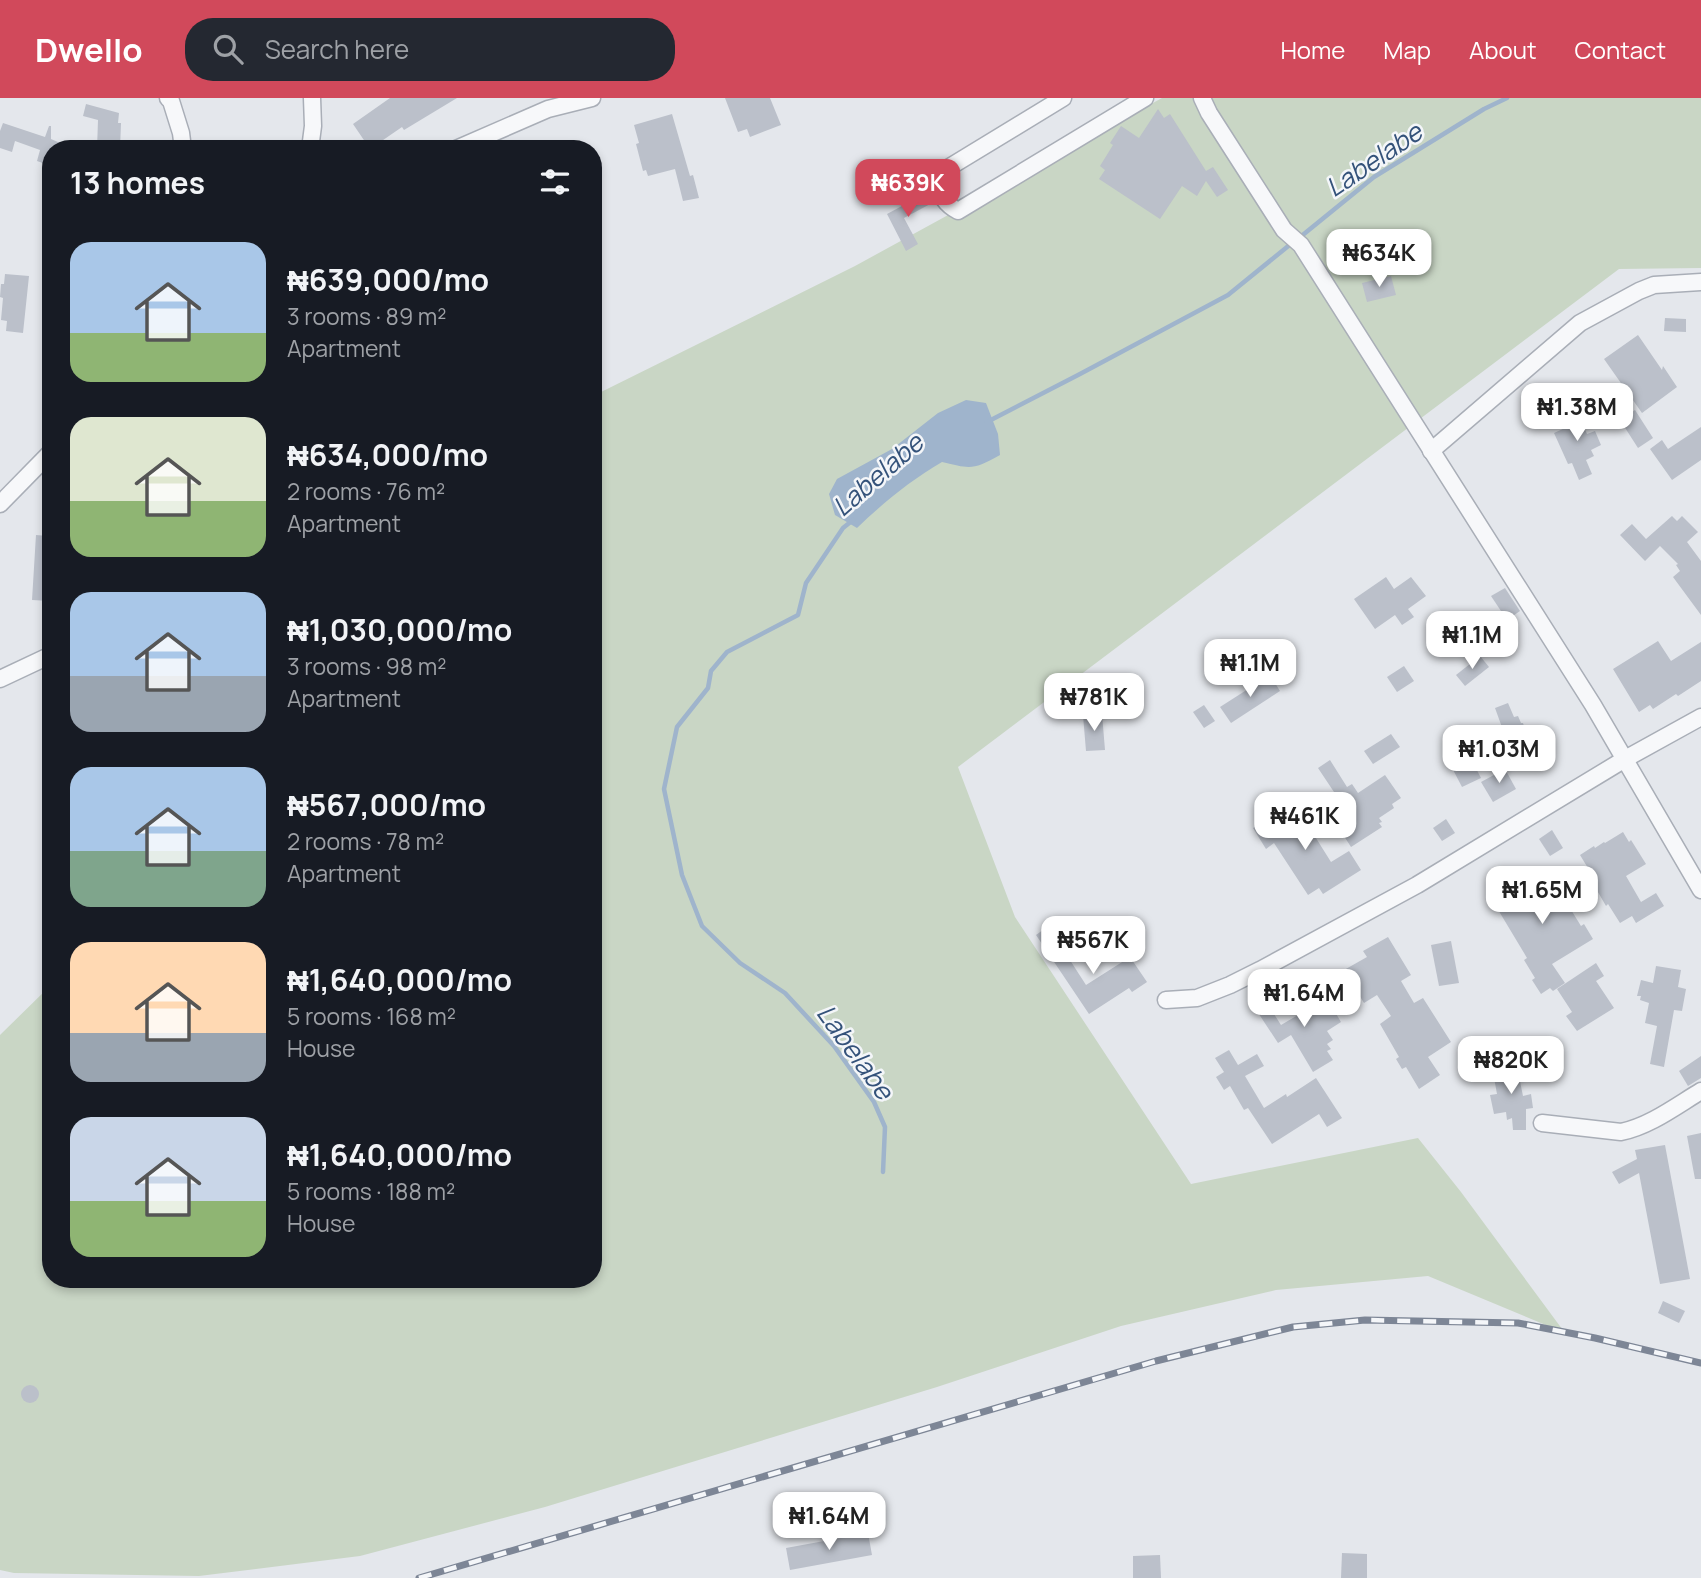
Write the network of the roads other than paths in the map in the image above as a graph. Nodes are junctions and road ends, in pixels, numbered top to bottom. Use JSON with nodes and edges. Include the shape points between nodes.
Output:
{"nodes":[{"id":1,"x":168,"y":98,"type":"edge"},
{"id":2,"x":312,"y":98,"type":"edge"},
{"id":3,"x":592,"y":98,"type":"edge"},
{"id":4,"x":1063,"y":98,"type":"edge"},
{"id":5,"x":1202,"y":98,"type":"edge"},
{"id":6,"x":1135,"y":101,"type":"edge"},
{"id":7,"x":182,"y":140,"type":"edge"},
{"id":8,"x":311,"y":140,"type":"edge"},
{"id":9,"x":477,"y":140,"type":"edge"},
{"id":10,"x":1701,"y":282,"type":"edge"},
{"id":11,"x":1431,"y":450,"type":"junction"},
{"id":12,"x":42,"y":461,"type":"edge"},
{"id":13,"x":0,"y":504,"type":"edge"},
{"id":14,"x":42,"y":659,"type":"edge"},
{"id":15,"x":0,"y":679,"type":"edge"},
{"id":16,"x":1701,"y":717,"type":"edge"},
{"id":17,"x":1625,"y":759,"type":"junction"},
{"id":18,"x":1701,"y":890,"type":"edge"},
{"id":19,"x":1166,"y":1000,"type":"dead end"},
{"id":20,"x":1701,"y":1091,"type":"edge"},
{"id":21,"x":1542,"y":1123,"type":"dead end"}],
"edges":[{"from":1,"to":7,"type":"street"},
{"from":2,"to":8,"type":"street"},
{"from":3,"to":9,"type":"street","via":[[548,109]]},
{"from":4,"to":6,"type":"street","via":[[943,171],[937,183],[949,206],[958,211]]},
{"from":5,"to":11,"type":"street"},
{"from":10,"to":11,"type":"street","via":[[1654,285],[1580,323]]},
{"from":11,"to":17,"type":"street"},
{"from":12,"to":13,"type":"street"},
{"from":14,"to":15,"type":"street"},
{"from":16,"to":17,"type":"street"},
{"from":17,"to":18,"type":"street"},
{"from":17,"to":19,"type":"street","via":[[1416,885],[1260,970],[1197,999]]},
{"from":20,"to":21,"type":"street","via":[[1650,1121],[1620,1132]]}]}
